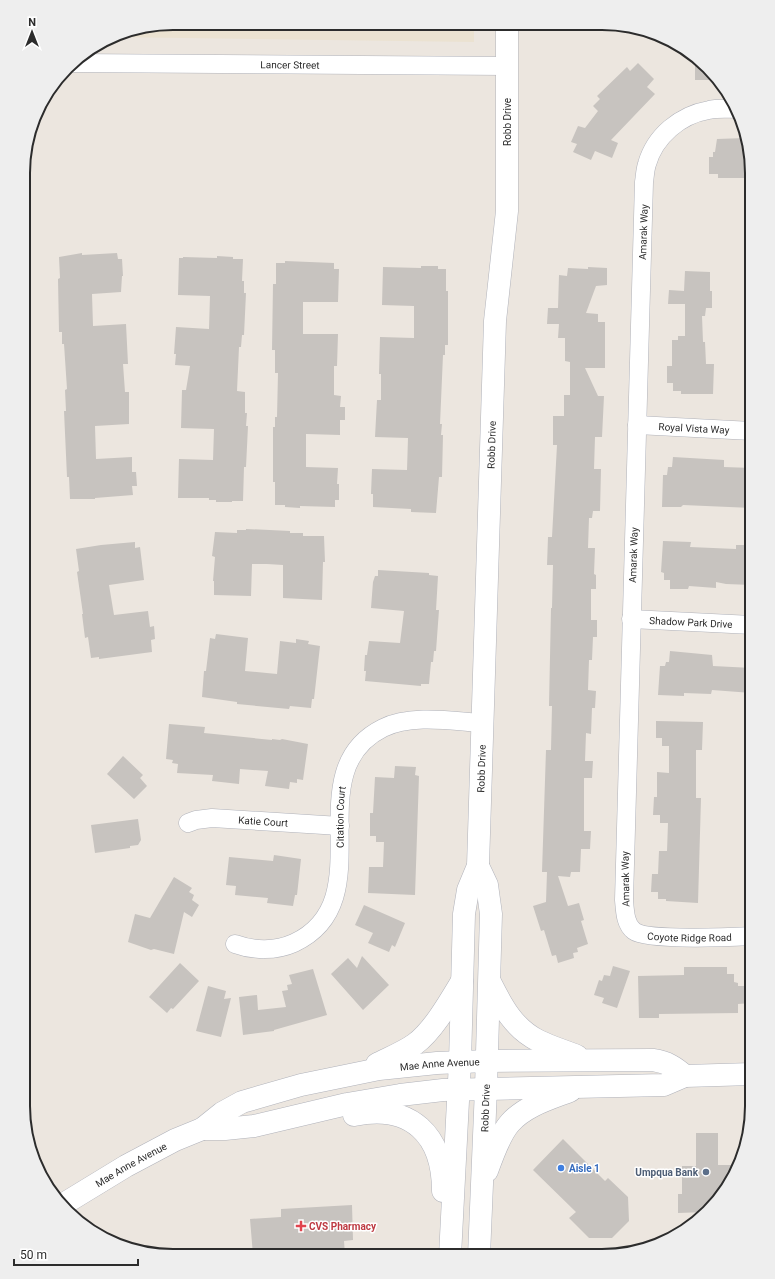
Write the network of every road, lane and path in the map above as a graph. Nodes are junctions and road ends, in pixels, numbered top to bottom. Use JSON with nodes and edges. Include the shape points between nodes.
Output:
{"nodes":[{"id":1,"x":507,"y":30,"type":"edge"},
{"id":2,"x":82,"y":63,"type":"edge"},
{"id":3,"x":507,"y":66,"type":"junction"},
{"id":4,"x":730,"y":109,"type":"edge"},
{"id":5,"x":637,"y":425,"type":"junction"},
{"id":6,"x":745,"y":431,"type":"edge"},
{"id":7,"x":631,"y":619,"type":"junction"},
{"id":8,"x":745,"y":625,"type":"edge"},
{"id":9,"x":482,"y":723,"type":"junction"},
{"id":10,"x":188,"y":823,"type":"dead end"},
{"id":11,"x":340,"y":826,"type":"junction"},
{"id":12,"x":478,"y":866,"type":"junction"},
{"id":13,"x":630,"y":928,"type":"joint"},
{"id":14,"x":745,"y":936,"type":"edge"},
{"id":15,"x":235,"y":944,"type":"dead end"},
{"id":16,"x":489,"y":979,"type":"junction"},
{"id":17,"x":462,"y":980,"type":"junction"},
{"id":18,"x":588,"y":1060,"type":"junction"},
{"id":19,"x":487,"y":1061,"type":"junction"},
{"id":20,"x":460,"y":1062,"type":"junction"},
{"id":21,"x":360,"y":1072,"type":"junction"},
{"id":22,"x":745,"y":1074,"type":"edge"},
{"id":23,"x":685,"y":1076,"type":"junction"},
{"id":24,"x":582,"y":1086,"type":"junction"},
{"id":25,"x":486,"y":1088,"type":"junction"},
{"id":26,"x":458,"y":1089,"type":"junction"},
{"id":27,"x":270,"y":1123,"type":"junction"},
{"id":28,"x":202,"y":1129,"type":"junction"},
{"id":29,"x":482,"y":1183,"type":"junction"},
{"id":30,"x":67,"y":1202,"type":"edge"},
{"id":31,"x":452,"y":1234,"type":"junction"},
{"id":32,"x":451,"y":1249,"type":"edge"},
{"id":33,"x":479,"y":1249,"type":"edge"}],
"edges":[{"from":1,"to":3,"type":"main road","name":"Robb Drive"},
{"from":2,"to":3,"type":"street","name":"Lancer Street"},
{"from":3,"to":9,"type":"main road","name":"Robb Drive","via":[[507,211],[495,321]]},
{"from":4,"to":5,"type":"street","name":"Amarak Way","via":[[710,110],[691,115],[676,123],[664,133],[647,164],[644,182]]},
{"from":5,"to":6,"type":"street","name":"Royal Vista Way"},
{"from":5,"to":7,"type":"street","name":"Amarak Way"},
{"from":7,"to":8,"type":"street","name":"Shadow Park Drive"},
{"from":7,"to":13,"type":"street","name":"Amarak Way","via":[[624,870],[625,916]]},
{"from":9,"to":11,"type":"street","name":"Citation Court","via":[[406,720],[391,724],[375,733],[357,749],[345,772]]},
{"from":9,"to":12,"type":"main road","name":"Robb Drive"},
{"from":10,"to":11,"type":"street","name":"Katie Court","via":[[212,818]]},
{"from":11,"to":15,"type":"street","name":"Citation Court","via":[[337,893],[331,908],[318,927],[284,947],[257,949]]},
{"from":12,"to":16,"type":"main road","name":"Robb Drive","via":[[487,885],[490,904]]},
{"from":12,"to":17,"type":"main road","name":"Robb Drive","via":[[468,890],[464,914]]},
{"from":13,"to":14,"type":"street","name":"Coyote Ridge Road","via":[[636,933],[648,935]]},
{"from":16,"to":18,"type":"main road","via":[[506,1012],[520,1028],[540,1042]]},
{"from":16,"to":19,"type":"main road","name":"Robb Drive"},
{"from":17,"to":20,"type":"main road","name":"Robb Drive"},
{"from":17,"to":21,"type":"main road","via":[[428,1032],[415,1044]]},
{"from":18,"to":19,"type":"main road","name":"Mae Anne Avenue"},
{"from":18,"to":23,"type":"main road","name":"Mae Anne Avenue","via":[[653,1060],[667,1063]]},
{"from":19,"to":20,"type":"main road","name":"Mae Anne Avenue"},
{"from":19,"to":25,"type":"main road","name":"Robb Drive"},
{"from":20,"to":21,"type":"main road","name":"Mae Anne Avenue"},
{"from":20,"to":26,"type":"main road","name":"Robb Drive"},
{"from":21,"to":28,"type":"main road","name":"Mae Anne Avenue","via":[[300,1085],[242,1102],[222,1113]]},
{"from":22,"to":23,"type":"main road","name":"Mae Anne Avenue"},
{"from":23,"to":24,"type":"main road","name":"Mae Anne Avenue","via":[[664,1085]]},
{"from":24,"to":25,"type":"main road","name":"Mae Anne Avenue"},
{"from":24,"to":29,"type":"main road","via":[[536,1105],[516,1117],[505,1130]]},
{"from":25,"to":26,"type":"main road","name":"Mae Anne Avenue"},
{"from":25,"to":29,"type":"main road","name":"Robb Drive"},
{"from":26,"to":27,"type":"main road","name":"Mae Anne Avenue","via":[[353,1102]]},
{"from":26,"to":31,"type":"main road","name":"Robb Drive"},
{"from":27,"to":28,"type":"main road","name":"Mae Anne Avenue","via":[[232,1129]]},
{"from":27,"to":31,"type":"main road","via":[[312,1124],[372,1113],[395,1114],[410,1121],[424,1132],[436,1148],[442,1172],[445,1218]]},
{"from":28,"to":30,"type":"main road","name":"Mae Anne Avenue","via":[[126,1166]]},
{"from":29,"to":33,"type":"main road","name":"Robb Drive"},
{"from":31,"to":32,"type":"main road","name":"Robb Drive"}]}
